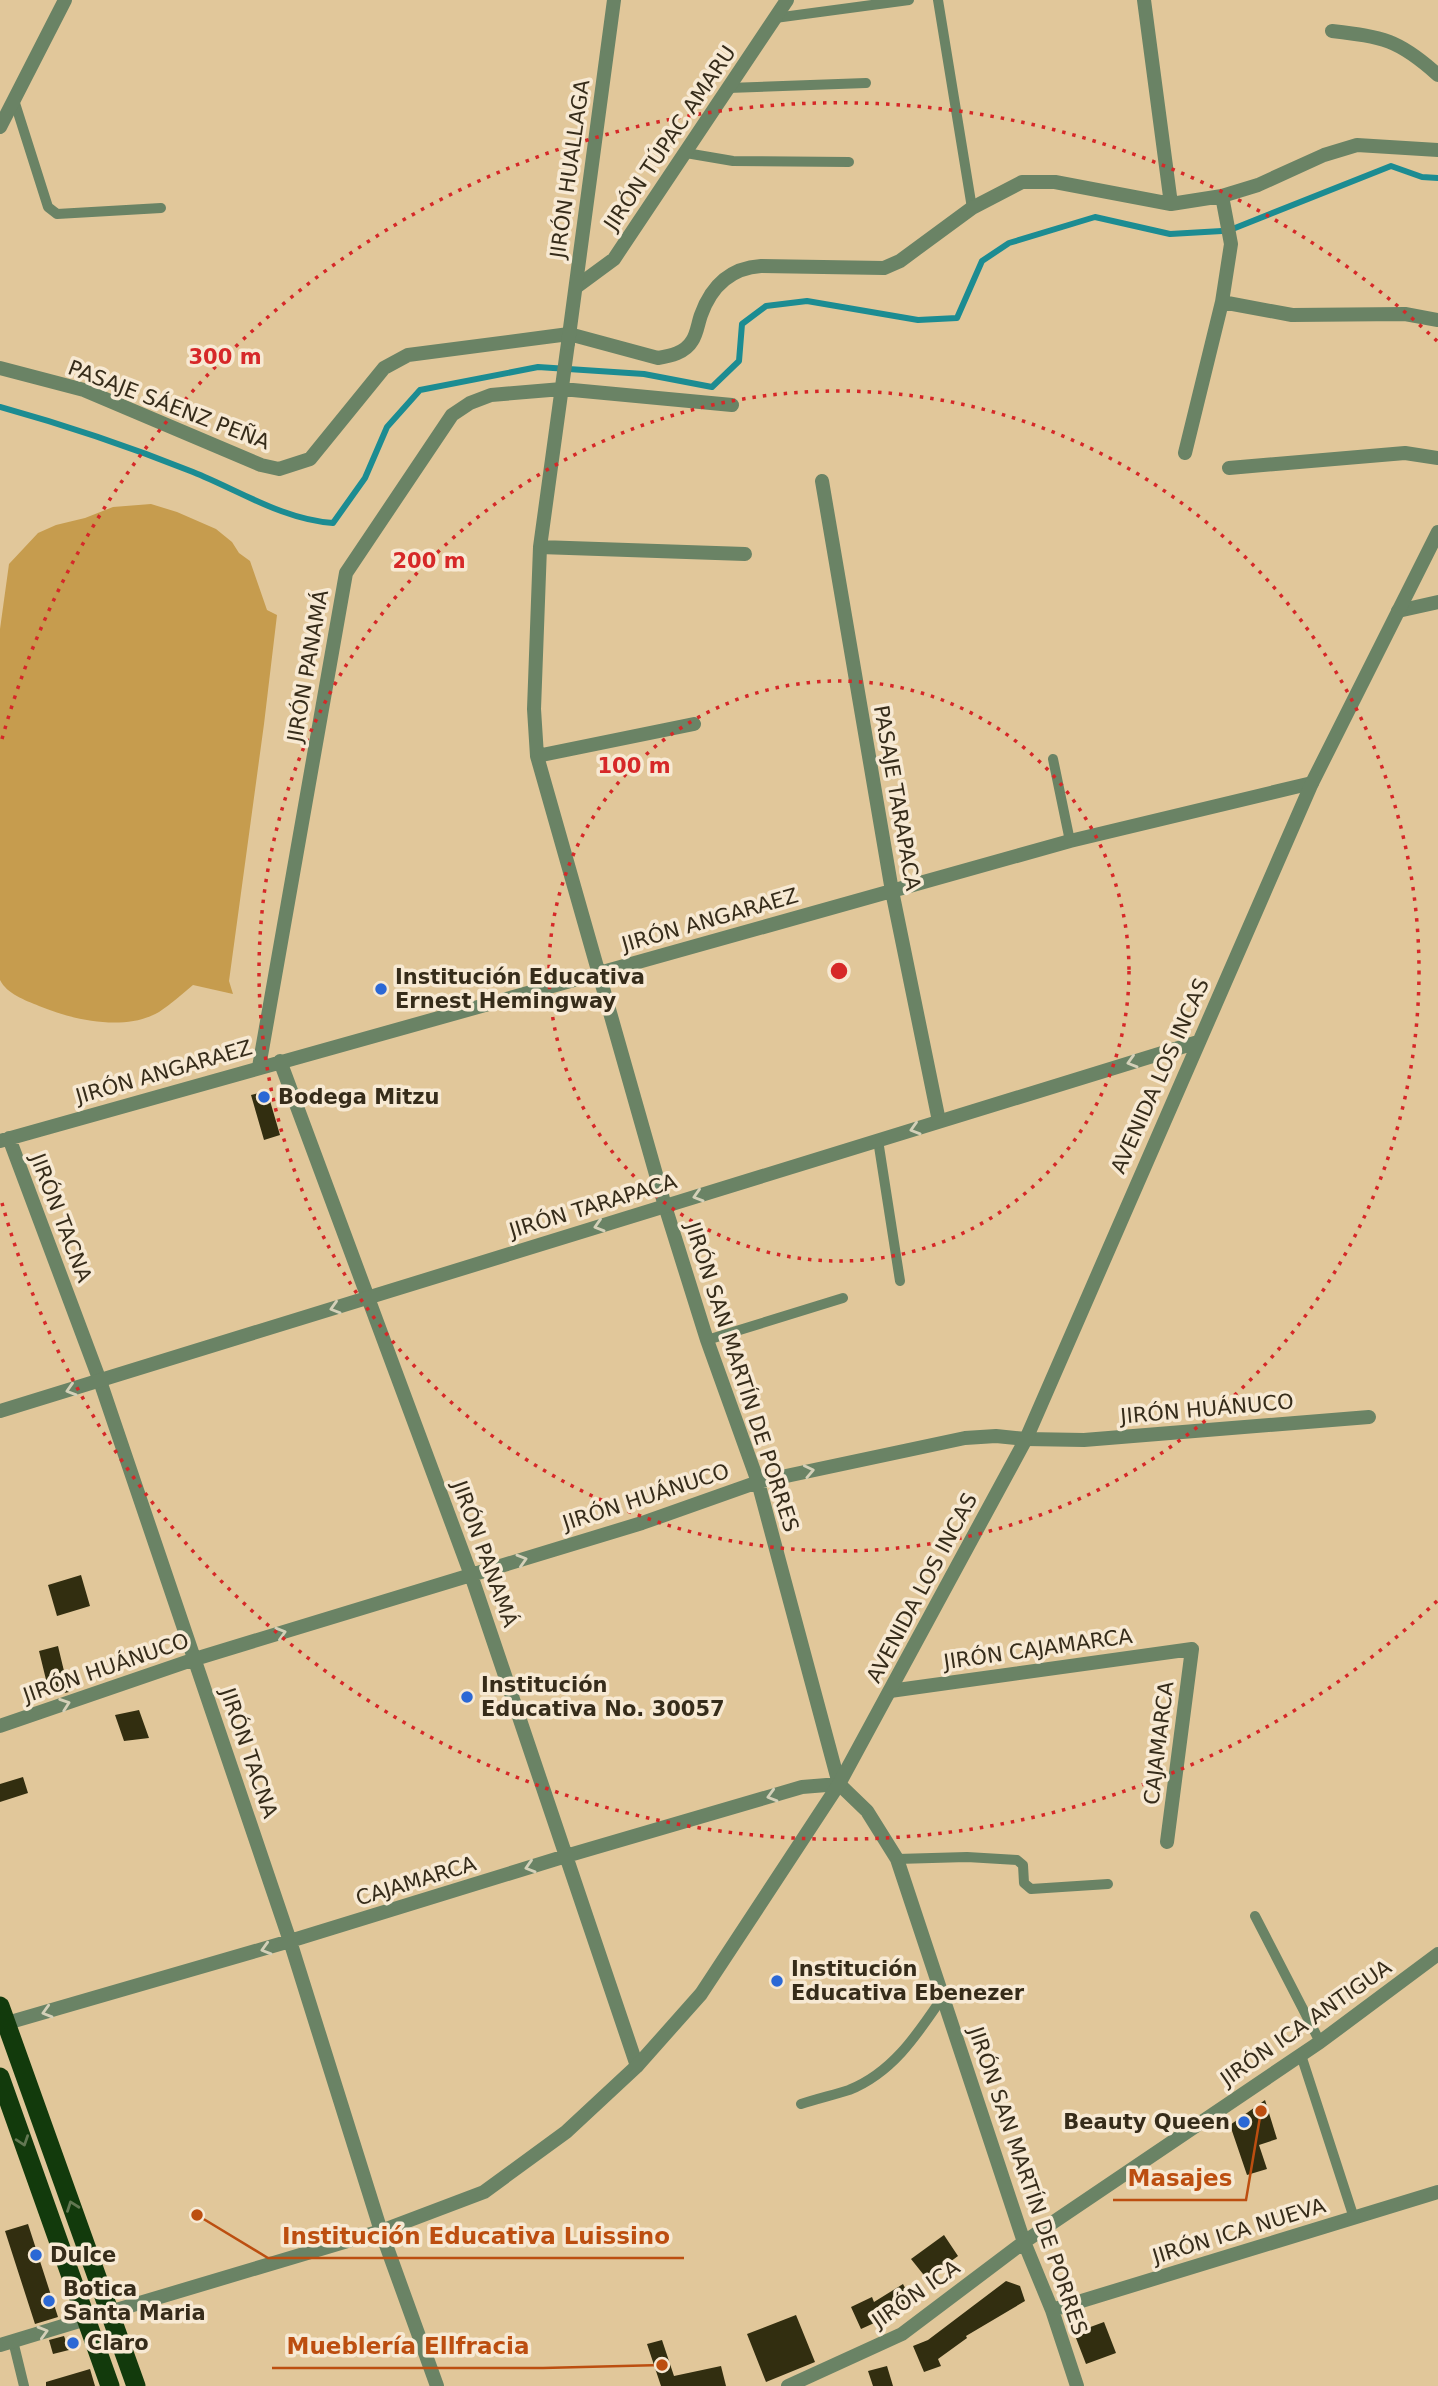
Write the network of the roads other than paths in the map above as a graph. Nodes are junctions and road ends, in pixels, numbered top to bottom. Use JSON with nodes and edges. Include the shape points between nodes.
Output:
{"nodes":[{"id":1,"x":65,"y":0,"type":"edge"},
{"id":2,"x":614,"y":0,"type":"edge"},
{"id":3,"x":787,"y":0,"type":"edge"},
{"id":4,"x":909,"y":0,"type":"edge"},
{"id":5,"x":938,"y":0,"type":"edge"},
{"id":6,"x":1144,"y":0,"type":"edge"},
{"id":7,"x":775,"y":18,"type":"junction"},
{"id":8,"x":1332,"y":31,"type":"dead end"},
{"id":9,"x":1438,"y":75,"type":"edge"},
{"id":10,"x":866,"y":83,"type":"dead end"},
{"id":11,"x":728,"y":88,"type":"junction"},
{"id":12,"x":14,"y":100,"type":"junction"},
{"id":13,"x":0,"y":127,"type":"edge"},
{"id":14,"x":1438,"y":150,"type":"edge"},
{"id":15,"x":685,"y":152,"type":"junction"},
{"id":16,"x":849,"y":163,"type":"dead end"},
{"id":17,"x":1222,"y":196,"type":"junction"},
{"id":18,"x":1171,"y":205,"type":"junction"},
{"id":19,"x":161,"y":208,"type":"dead end"},
{"id":20,"x":972,"y":208,"type":"junction"},
{"id":21,"x":576,"y":287,"type":"junction"},
{"id":22,"x":1222,"y":302,"type":"junction"},
{"id":23,"x":1438,"y":320,"type":"edge"},
{"id":24,"x":568,"y":339,"type":"junction"},
{"id":25,"x":0,"y":368,"type":"edge"},
{"id":26,"x":562,"y":386,"type":"junction"},
{"id":27,"x":732,"y":405,"type":"dead end"},
{"id":28,"x":1185,"y":453,"type":"dead end"},
{"id":29,"x":1438,"y":458,"type":"edge"},
{"id":30,"x":1229,"y":468,"type":"dead end"},
{"id":31,"x":821,"y":481,"type":"dead end"},
{"id":32,"x":1438,"y":532,"type":"edge"},
{"id":33,"x":540,"y":547,"type":"junction"},
{"id":34,"x":745,"y":554,"type":"dead end"},
{"id":35,"x":1438,"y":603,"type":"edge"},
{"id":36,"x":1398,"y":611,"type":"junction"},
{"id":37,"x":694,"y":724,"type":"dead end"},
{"id":38,"x":537,"y":756,"type":"junction"},
{"id":39,"x":1053,"y":759,"type":"dead end"},
{"id":40,"x":1312,"y":783,"type":"junction"},
{"id":41,"x":1070,"y":841,"type":"junction"},
{"id":42,"x":892,"y":891,"type":"junction"},
{"id":43,"x":600,"y":973,"type":"junction"},
{"id":44,"x":1198,"y":1042,"type":"junction"},
{"id":45,"x":280,"y":1061,"type":"junction"},
{"id":46,"x":259,"y":1067,"type":"junction"},
{"id":47,"x":939,"y":1121,"type":"junction"},
{"id":48,"x":4,"y":1140,"type":"edge"},
{"id":49,"x":878,"y":1140,"type":"junction"},
{"id":50,"x":664,"y":1206,"type":"junction"},
{"id":51,"x":900,"y":1281,"type":"dead end"},
{"id":52,"x":369,"y":1297,"type":"junction"},
{"id":53,"x":843,"y":1298,"type":"dead end"},
{"id":54,"x":707,"y":1340,"type":"junction"},
{"id":55,"x":100,"y":1381,"type":"junction"},
{"id":56,"x":0,"y":1412,"type":"edge"},
{"id":57,"x":1369,"y":1417,"type":"dead end"},
{"id":58,"x":1026,"y":1439,"type":"junction"},
{"id":59,"x":758,"y":1482,"type":"junction"},
{"id":60,"x":471,"y":1575,"type":"junction"},
{"id":61,"x":1192,"y":1648,"type":"joint"},
{"id":62,"x":195,"y":1659,"type":"junction"},
{"id":63,"x":890,"y":1691,"type":"junction"},
{"id":64,"x":0,"y":1726,"type":"edge"},
{"id":65,"x":839,"y":1784,"type":"junction"},
{"id":66,"x":1167,"y":1842,"type":"dead end"},
{"id":67,"x":566,"y":1856,"type":"junction"},
{"id":68,"x":897,"y":1859,"type":"junction"},
{"id":69,"x":1108,"y":1884,"type":"dead end"},
{"id":70,"x":1255,"y":1916,"type":"dead end"},
{"id":71,"x":290,"y":1941,"type":"junction"},
{"id":72,"x":1438,"y":1954,"type":"edge"},
{"id":73,"x":942,"y":1998,"type":"junction"},
{"id":74,"x":2,"y":2018,"type":"edge"},
{"id":75,"x":1320,"y":2042,"type":"junction"},
{"id":76,"x":1301,"y":2055,"type":"junction"},
{"id":77,"x":637,"y":2066,"type":"junction"},
{"id":78,"x":0,"y":2077,"type":"edge"},
{"id":79,"x":801,"y":2104,"type":"dead end"},
{"id":80,"x":1438,"y":2192,"type":"edge"},
{"id":81,"x":1354,"y":2218,"type":"junction"},
{"id":82,"x":381,"y":2231,"type":"junction"},
{"id":83,"x":1024,"y":2242,"type":"junction"},
{"id":84,"x":1052,"y":2310,"type":"junction"},
{"id":85,"x":110,"y":2313,"type":"junction"},
{"id":86,"x":86,"y":2319,"type":"junction"},
{"id":87,"x":7,"y":2343,"type":"edge"},
{"id":88,"x":24,"y":2386,"type":"edge"},
{"id":89,"x":110,"y":2386,"type":"edge"},
{"id":90,"x":136,"y":2386,"type":"edge"},
{"id":91,"x":437,"y":2386,"type":"edge"},
{"id":92,"x":788,"y":2386,"type":"edge"},
{"id":93,"x":1077,"y":2386,"type":"edge"}],
"edges":[{"from":1,"to":12,"type":"street"},
{"from":2,"to":21,"type":"street","name":"JIRÓN HUALLAGA"},
{"from":3,"to":7,"type":"street","name":"JIRÓN TÚPAC AMARU"},
{"from":4,"to":7,"type":"lane"},
{"from":5,"to":20,"type":"lane"},
{"from":6,"to":18,"type":"street"},
{"from":7,"to":11,"type":"street","name":"JIRÓN TÚPAC AMARU"},
{"from":8,"to":9,"type":"street","via":[[1399,44]]},
{"from":10,"to":11,"type":"lane"},
{"from":11,"to":15,"type":"street","name":"JIRÓN TÚPAC AMARU"},
{"from":12,"to":13,"type":"street"},
{"from":12,"to":19,"type":"lane","via":[[52,212]]},
{"from":14,"to":17,"type":"street","via":[[1357,145]]},
{"from":15,"to":16,"type":"lane","via":[[733,161]]},
{"from":15,"to":21,"type":"street","name":"JIRÓN TÚPAC AMARU","via":[[614,259]]},
{"from":17,"to":18,"type":"street"},
{"from":17,"to":22,"type":"street","via":[[1231,244]]},
{"from":18,"to":20,"type":"street","via":[[1037,181],[1022,182]]},
{"from":20,"to":24,"type":"street","via":[[884,268],[761,266],[736,271],[711,294],[692,341],[669,356],[658,358]]},
{"from":21,"to":24,"type":"street","name":"JIRÓN HUALLAGA"},
{"from":22,"to":23,"type":"street","via":[[1292,315],[1405,314]]},
{"from":22,"to":28,"type":"street"},
{"from":24,"to":25,"type":"street","name":"PASAJE SÁENZ PEÑA","via":[[408,355],[384,368],[310,459],[279,469],[84,390]]},
{"from":24,"to":26,"type":"street","name":"JIRÓN HUALLAGA"},
{"from":26,"to":27,"type":"street","name":"JIRÓN PANAMÁ"},
{"from":26,"to":33,"type":"street","name":"JIRÓN SAN MARTÍN DE PORRES"},
{"from":26,"to":46,"type":"street","name":"JIRÓN PANAMÁ","via":[[491,395],[452,415],[346,573]]},
{"from":29,"to":30,"type":"street","via":[[1405,453]]},
{"from":31,"to":42,"type":"street","name":"PASAJE TARAPACA"},
{"from":32,"to":36,"type":"street","name":"AVENIDA LOS INCAS"},
{"from":33,"to":34,"type":"street"},
{"from":33,"to":38,"type":"street","name":"JIRÓN SAN MARTÍN DE PORRES","via":[[534,709]]},
{"from":35,"to":36,"type":"street"},
{"from":36,"to":40,"type":"street","name":"AVENIDA LOS INCAS"},
{"from":37,"to":38,"type":"street"},
{"from":38,"to":43,"type":"street","name":"JIRÓN SAN MARTÍN DE PORRES"},
{"from":39,"to":41,"type":"lane"},
{"from":40,"to":41,"type":"street","name":"JIRÓN ANGARAEZ"},
{"from":40,"to":44,"type":"street","name":"AVENIDA LOS INCAS"},
{"from":41,"to":42,"type":"street","name":"JIRÓN ANGARAEZ"},
{"from":42,"to":43,"type":"street","name":"JIRÓN ANGARAEZ"},
{"from":42,"to":47,"type":"street","name":"PASAJE TARAPACA"},
{"from":43,"to":45,"type":"street","name":"JIRÓN ANGARAEZ"},
{"from":43,"to":50,"type":"street","name":"JIRÓN SAN MARTÍN DE PORRES"},
{"from":44,"to":47,"type":"street","name":"JIRÓN TARAPACA","one_way":true},
{"from":44,"to":58,"type":"street","name":"AVENIDA LOS INCAS"},
{"from":45,"to":46,"type":"street","name":"JIRÓN ANGARAEZ"},
{"from":45,"to":52,"type":"street","name":"JIRÓN PANAMÁ"},
{"from":46,"to":48,"type":"street","name":"JIRÓN ANGARAEZ"},
{"from":47,"to":49,"type":"street","name":"JIRÓN TARAPACA","one_way":true},
{"from":48,"to":55,"type":"street","name":"JIRÓN TACNA"},
{"from":49,"to":50,"type":"street","name":"JIRÓN TARAPACA","one_way":true},
{"from":49,"to":51,"type":"lane"},
{"from":50,"to":52,"type":"street","name":"JIRÓN TARAPACA","one_way":true},
{"from":50,"to":54,"type":"street","name":"JIRÓN SAN MARTÍN DE PORRES"},
{"from":52,"to":55,"type":"street","name":"JIRÓN TARAPACA","one_way":true},
{"from":52,"to":60,"type":"street","name":"JIRÓN PANAMÁ"},
{"from":53,"to":54,"type":"lane"},
{"from":54,"to":59,"type":"street","name":"JIRÓN SAN MARTÍN DE PORRES"},
{"from":55,"to":56,"type":"street","name":"JIRÓN TARAPACA","one_way":true},
{"from":55,"to":62,"type":"street","name":"JIRÓN TACNA"},
{"from":57,"to":58,"type":"street","name":"JIRÓN HUÁNUCO","via":[[1084,1440]]},
{"from":59,"to":58,"type":"street","name":"JIRÓN HUÁNUCO","one_way":true,"via":[[965,1438]]},
{"from":58,"to":63,"type":"street","name":"AVENIDA LOS INCAS"},
{"from":60,"to":59,"type":"street","name":"JIRÓN HUÁNUCO","one_way":true},
{"from":59,"to":65,"type":"street","name":"JIRÓN SAN MARTÍN DE PORRES"},
{"from":62,"to":60,"type":"street","name":"JIRÓN HUÁNUCO","one_way":true},
{"from":60,"to":67,"type":"street","name":"JIRÓN PANAMÁ"},
{"from":61,"to":63,"type":"street","name":"JIRÓN CAJAMARCA"},
{"from":61,"to":66,"type":"street","name":"CAJAMARCA"},
{"from":64,"to":62,"type":"street","name":"JIRÓN HUÁNUCO","one_way":true},
{"from":62,"to":71,"type":"street","name":"JIRÓN TACNA"},
{"from":63,"to":65,"type":"street","name":"AVENIDA LOS INCAS"},
{"from":65,"to":67,"type":"street","name":"CAJAMARCA","one_way":true,"via":[[802,1787]]},
{"from":65,"to":68,"type":"street","name":"JIRÓN SAN MARTÍN DE PORRES","via":[[867,1811]]},
{"from":65,"to":77,"type":"street","name":"AVENIDA LOS INCAS","via":[[701,1994]]},
{"from":67,"to":71,"type":"street","name":"CAJAMARCA","one_way":true},
{"from":67,"to":77,"type":"street","name":"JIRÓN PANAMÁ"},
{"from":68,"to":69,"type":"lane","via":[[1017,1860],[1023,1865],[1024,1883],[1031,1889]]},
{"from":68,"to":73,"type":"street","name":"JIRÓN SAN MARTÍN DE PORRES"},
{"from":70,"to":75,"type":"lane"},
{"from":71,"to":74,"type":"street","name":"CAJAMARCA","one_way":true},
{"from":71,"to":82,"type":"street","name":"JIRÓN TACNA"},
{"from":72,"to":75,"type":"street","name":"JIRÓN ICA ANTIGUA"},
{"from":73,"to":79,"type":"lane","via":[[912,2043],[889,2066],[851,2089]]},
{"from":73,"to":83,"type":"street","name":"JIRÓN SAN MARTÍN DE PORRES"},
{"from":85,"to":74,"type":"highway","one_way":true},
{"from":75,"to":76,"type":"street","name":"JIRÓN ICA ANTIGUA"},
{"from":76,"to":81,"type":"lane"},
{"from":76,"to":83,"type":"street","name":"JIRÓN ICA ANTIGUA"},
{"from":77,"to":82,"type":"street","name":"AVENIDA LOS INCAS","via":[[566,2132],[484,2192]]},
{"from":78,"to":86,"type":"highway","one_way":true},
{"from":80,"to":81,"type":"street","name":"JIRÓN ICA NUEVA"},
{"from":81,"to":84,"type":"street","name":"JIRÓN ICA NUEVA"},
{"from":82,"to":85,"type":"street","name":"AVENIDA LOS INCAS"},
{"from":82,"to":91,"type":"street","name":"JIRÓN TACNA"},
{"from":83,"to":84,"type":"street","name":"JIRÓN SAN MARTÍN DE PORRES"},
{"from":83,"to":92,"type":"street","name":"JIRÓN ICA","via":[[902,2334]]},
{"from":84,"to":93,"type":"street","name":"JIRÓN SAN MARTÍN DE PORRES"},
{"from":85,"to":86,"type":"street","name":"AVENIDA LOS INCAS"},
{"from":85,"to":90,"type":"highway"},
{"from":87,"to":86,"type":"street","name":"AVENIDA LOS INCAS","one_way":true},
{"from":86,"to":89,"type":"highway"},
{"from":87,"to":88,"type":"lane"}]}
